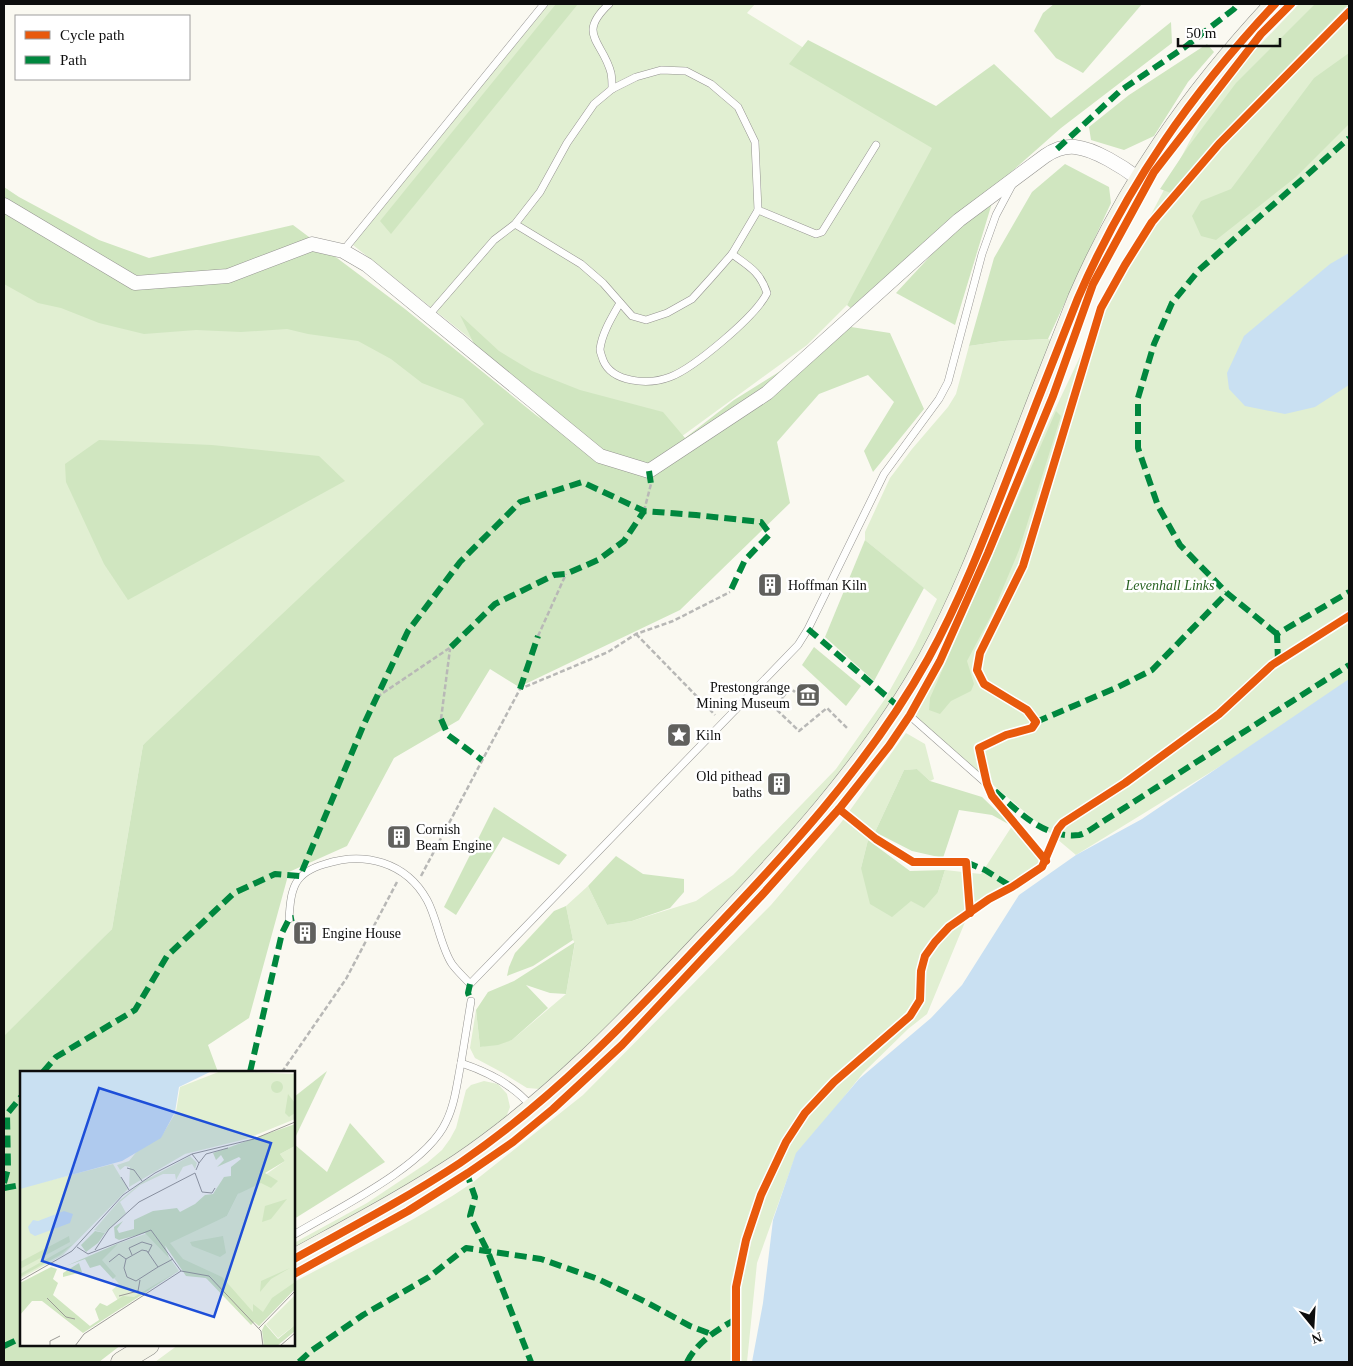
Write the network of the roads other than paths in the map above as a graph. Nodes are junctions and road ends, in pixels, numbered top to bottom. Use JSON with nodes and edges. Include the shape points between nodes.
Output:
{"nodes":[{"id":1,"x":544,"y":4,"type":"edge"},
{"id":2,"x":609,"y":4,"type":"edge"},
{"id":3,"x":1275,"y":4,"type":"edge"},
{"id":4,"x":612,"y":89,"type":"junction"},
{"id":5,"x":876,"y":145,"type":"dead end"},
{"id":6,"x":1016,"y":178,"type":"junction"},
{"id":7,"x":1139,"y":178,"type":"junction"},
{"id":8,"x":4,"y":205,"type":"edge"},
{"id":9,"x":758,"y":210,"type":"junction"},
{"id":10,"x":515,"y":224,"type":"junction"},
{"id":11,"x":343,"y":251,"type":"junction"},
{"id":12,"x":732,"y":254,"type":"junction"},
{"id":13,"x":620,"y":303,"type":"junction"},
{"id":14,"x":429,"y":315,"type":"junction"},
{"id":15,"x":899,"y":706,"type":"junction"},
{"id":16,"x":987,"y":784,"type":"dead end"},
{"id":17,"x":829,"y":801,"type":"junction"},
{"id":18,"x":966,"y":862,"type":"dead end"},
{"id":19,"x":289,"y":919,"type":"dead end"},
{"id":20,"x":472,"y":1001,"type":"dead end"},
{"id":21,"x":461,"y":1063,"type":"junction"},
{"id":22,"x":532,"y":1109,"type":"junction"},
{"id":23,"x":295,"y":1234,"type":"edge"},
{"id":24,"x":295,"y":1258,"type":"edge"},
{"id":25,"x":147,"y":1346,"type":"edge"},
{"id":26,"x":121,"y":1362,"type":"edge"}],
"edges":[{"from":1,"to":11,"type":"lane"},
{"from":2,"to":4,"type":"lane","via":[[593,24],[594,36],[611,73]]},
{"from":3,"to":7,"type":"main road","via":[[1204,85]]},
{"from":4,"to":9,"type":"lane","via":[[636,77],[661,70],[686,71],[711,84],[738,107],[755,142]]},
{"from":4,"to":10,"type":"lane","via":[[594,104],[567,143],[540,192]]},
{"from":5,"to":9,"type":"lane","via":[[822,232],[816,234]]},
{"from":6,"to":7,"type":"street","via":[[1057,149],[1074,147],[1087,150]]},
{"from":6,"to":14,"type":"street","via":[[959,220],[767,393],[649,471],[600,456]]},
{"from":6,"to":19,"type":"lane","via":[[996,215],[982,254],[948,382],[884,474],[798,645],[470,984],[451,963],[427,900],[403,871],[379,861],[352,858],[324,864],[300,876],[290,895]]},
{"from":7,"to":15,"type":"main road","via":[[1094,261],[1078,298],[960,596],[928,659]]},
{"from":8,"to":11,"type":"street","via":[[135,283],[228,276],[312,244]]},
{"from":9,"to":12,"type":"lane"},
{"from":10,"to":13,"type":"lane","via":[[581,264]]},
{"from":10,"to":14,"type":"lane","via":[[494,240]]},
{"from":11,"to":14,"type":"street","via":[[367,265]]},
{"from":12,"to":13,"type":"lane","via":[[692,298],[667,313],[646,320],[632,316]]},
{"from":12,"to":13,"type":"lane","via":[[762,279],[767,293],[725,339],[686,370],[668,378],[648,382],[623,378],[607,369],[600,351],[604,333]]},
{"from":15,"to":16,"type":"lane"},
{"from":15,"to":17,"type":"main road"},
{"from":17,"to":18,"type":"lane","via":[[876,839],[913,862]]},
{"from":17,"to":22,"type":"main road","via":[[754,887],[616,1033]]},
{"from":20,"to":21,"type":"lane"},
{"from":21,"to":22,"type":"lane","via":[[485,1071],[507,1084]]},
{"from":21,"to":23,"type":"lane","via":[[446,1123],[432,1144],[389,1178]]},
{"from":22,"to":24,"type":"main road","via":[[461,1162]]},
{"from":25,"to":26,"type":"main road"}]}
